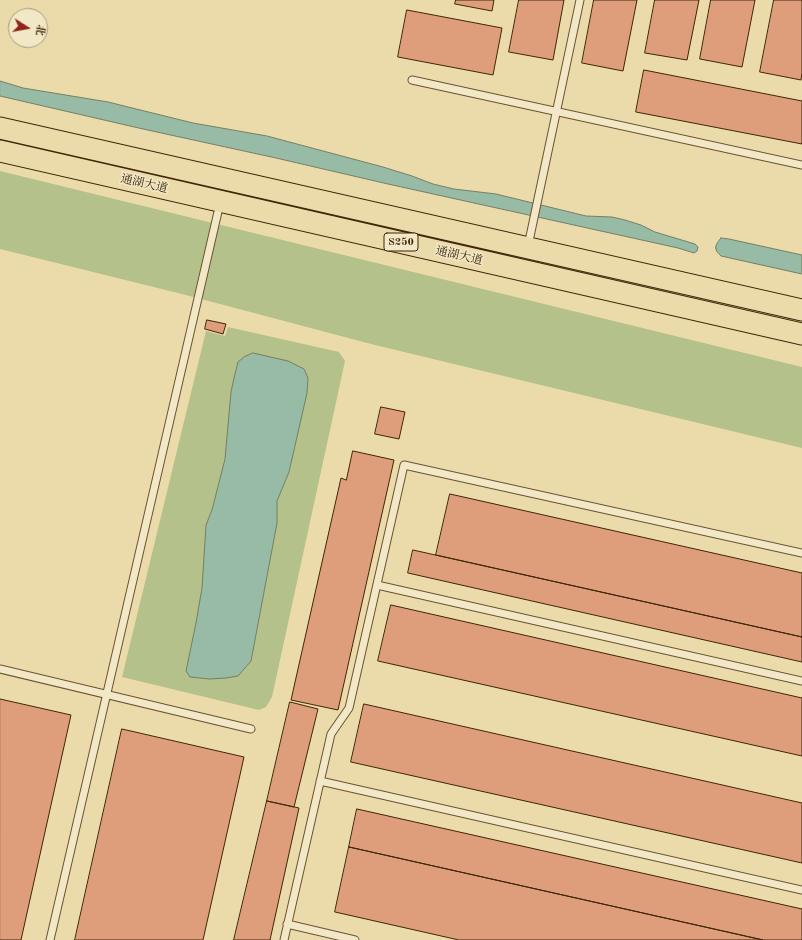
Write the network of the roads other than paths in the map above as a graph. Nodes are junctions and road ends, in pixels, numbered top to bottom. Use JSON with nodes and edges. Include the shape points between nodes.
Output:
{"nodes":[{"id":1,"x":580,"y":0,"type":"edge"},
{"id":2,"x":412,"y":80,"type":"dead end"},
{"id":3,"x":556,"y":112,"type":"junction"},
{"id":4,"x":0,"y":128,"type":"edge"},
{"id":5,"x":0,"y":151,"type":"edge"},
{"id":6,"x":802,"y":164,"type":"edge"},
{"id":7,"x":220,"y":201,"type":"junction"},
{"id":8,"x":528,"y":248,"type":"junction"},
{"id":9,"x":802,"y":310,"type":"edge"},
{"id":10,"x":802,"y":334,"type":"edge"},
{"id":11,"x":802,"y":553,"type":"edge"},
{"id":12,"x":377,"y":586,"type":"junction"},
{"id":13,"x":0,"y":669,"type":"edge"},
{"id":14,"x":802,"y":681,"type":"edge"},
{"id":15,"x":106,"y":694,"type":"junction"},
{"id":16,"x":251,"y":729,"type":"dead end"},
{"id":17,"x":320,"y":781,"type":"junction"},
{"id":18,"x":802,"y":890,"type":"edge"},
{"id":19,"x":287,"y":924,"type":"junction"},
{"id":20,"x":50,"y":940,"type":"edge"},
{"id":21,"x":284,"y":940,"type":"edge"},
{"id":22,"x":355,"y":940,"type":"edge"}],
"edges":[{"from":1,"to":3,"type":"lane"},
{"from":2,"to":3,"type":"lane"},
{"from":3,"to":6,"type":"lane"},
{"from":3,"to":8,"type":"lane"},
{"from":4,"to":8,"type":"main road","name":"通湖大道","number":"S250"},
{"from":5,"to":7,"type":"main road","name":"通湖大道","number":"S250"},
{"from":7,"to":10,"type":"main road","name":"通湖大道","number":"S250"},
{"from":7,"to":15,"type":"lane"},
{"from":8,"to":9,"type":"main road","name":"通湖大道","number":"S250"},
{"from":11,"to":12,"type":"lane","via":[[404,465]]},
{"from":12,"to":14,"type":"lane"},
{"from":12,"to":17,"type":"lane","via":[[349,708],[331,734]]},
{"from":13,"to":15,"type":"lane"},
{"from":15,"to":16,"type":"lane"},
{"from":15,"to":20,"type":"lane"},
{"from":17,"to":18,"type":"lane"},
{"from":17,"to":19,"type":"lane"},
{"from":19,"to":21,"type":"lane"},
{"from":19,"to":22,"type":"lane"}]}
